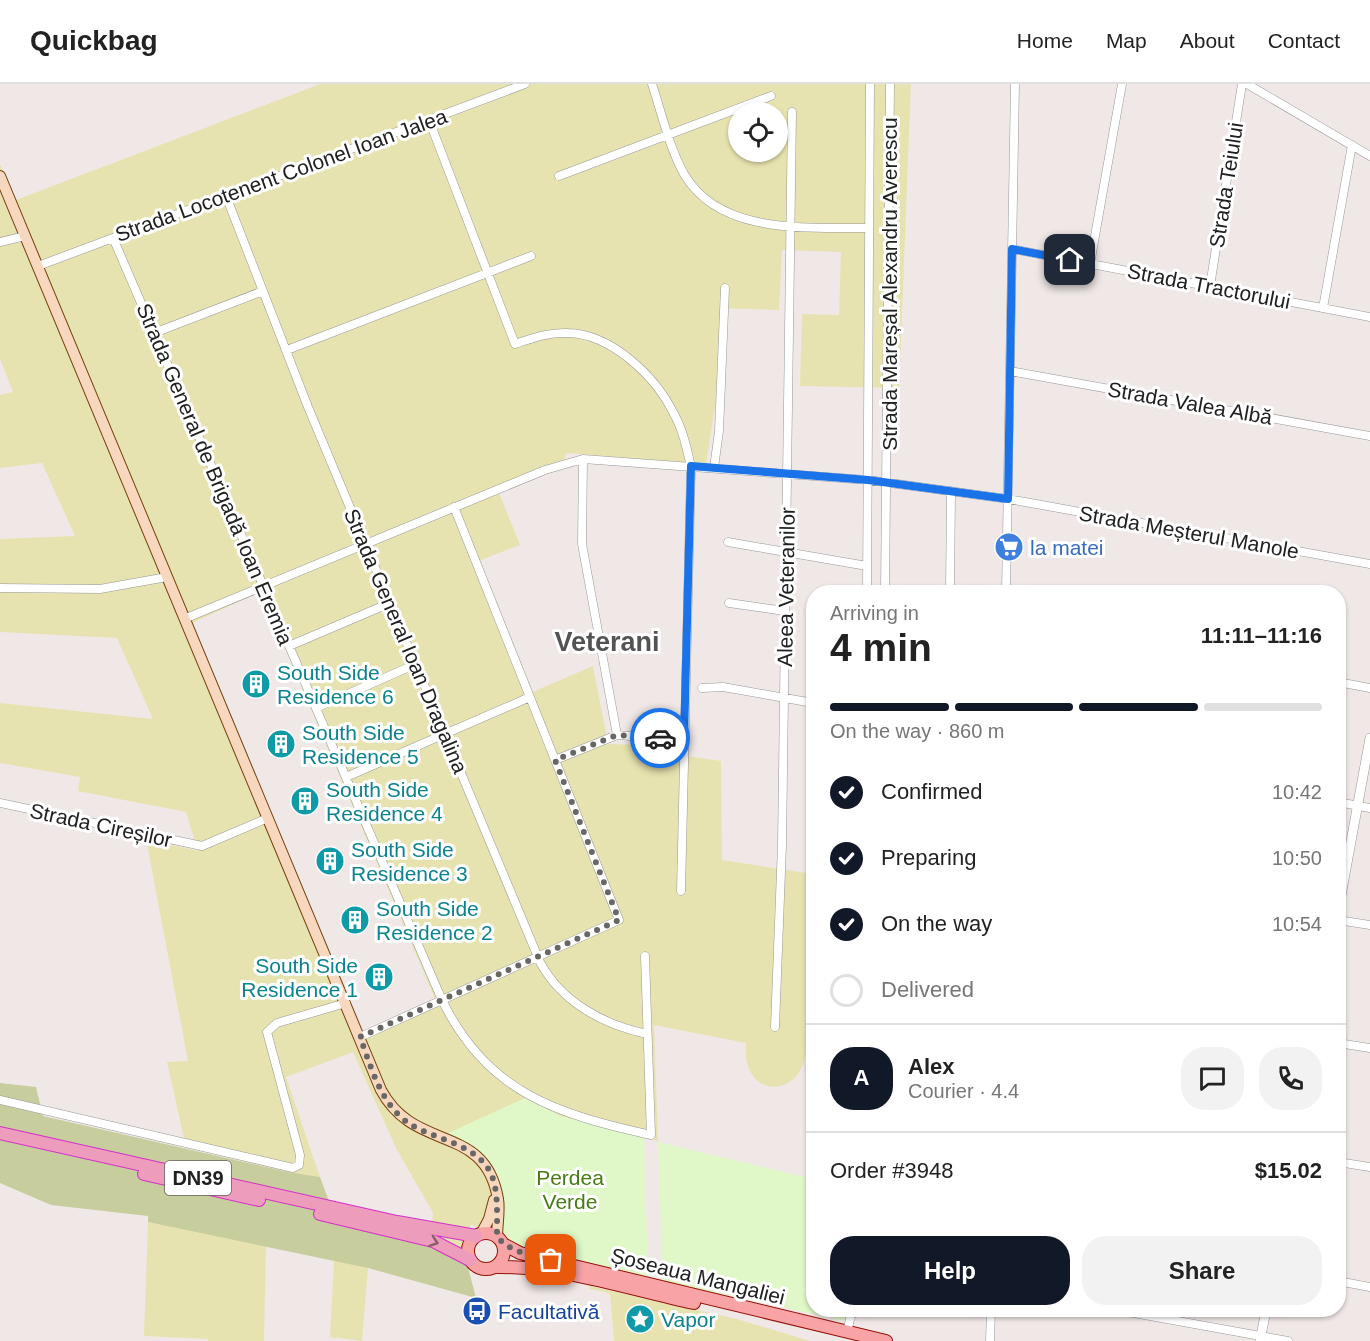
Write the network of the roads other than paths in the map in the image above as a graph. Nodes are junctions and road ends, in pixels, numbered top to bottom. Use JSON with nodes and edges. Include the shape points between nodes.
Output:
{"nodes":[{"id":1,"x":525,"y":84,"type":"edge"},
{"id":2,"x":652,"y":84,"type":"edge"},
{"id":3,"x":870,"y":84,"type":"edge"},
{"id":4,"x":890,"y":84,"type":"edge"},
{"id":5,"x":1015,"y":84,"type":"edge"},
{"id":6,"x":1122,"y":84,"type":"edge"},
{"id":7,"x":1242,"y":84,"type":"edge"},
{"id":8,"x":1247,"y":84,"type":"edge"},
{"id":9,"x":771,"y":96,"type":"dead end"},
{"id":10,"x":792,"y":112,"type":"dead end"},
{"id":11,"x":429,"y":120,"type":"junction"},
{"id":12,"x":669,"y":135,"type":"junction"},
{"id":13,"x":1352,"y":145,"type":"junction"},
{"id":14,"x":1370,"y":156,"type":"edge"},
{"id":15,"x":0,"y":176,"type":"edge"},
{"id":16,"x":559,"y":176,"type":"dead end"},
{"id":17,"x":226,"y":196,"type":"junction"},
{"id":18,"x":791,"y":227,"type":"junction"},
{"id":19,"x":869,"y":228,"type":"junction"},
{"id":20,"x":25,"y":236,"type":"junction"},
{"id":21,"x":113,"y":238,"type":"junction"},
{"id":22,"x":0,"y":242,"type":"edge"},
{"id":23,"x":1012,"y":249,"type":"junction"},
{"id":24,"x":531,"y":256,"type":"dead end"},
{"id":25,"x":1090,"y":264,"type":"junction"},
{"id":26,"x":38,"y":266,"type":"junction"},
{"id":27,"x":487,"y":272,"type":"junction"},
{"id":28,"x":1210,"y":286,"type":"junction"},
{"id":29,"x":725,"y":288,"type":"dead end"},
{"id":30,"x":263,"y":291,"type":"junction"},
{"id":31,"x":1323,"y":308,"type":"junction"},
{"id":32,"x":1370,"y":317,"type":"edge"},
{"id":33,"x":154,"y":333,"type":"junction"},
{"id":34,"x":287,"y":350,"type":"junction"},
{"id":35,"x":1010,"y":371,"type":"junction"},
{"id":36,"x":1370,"y":436,"type":"edge"},
{"id":37,"x":583,"y":459,"type":"junction"},
{"id":38,"x":691,"y":466,"type":"junction"},
{"id":39,"x":714,"y":468,"type":"junction"},
{"id":40,"x":788,"y":473,"type":"junction"},
{"id":41,"x":868,"y":480,"type":"junction"},
{"id":42,"x":887,"y":482,"type":"junction"},
{"id":43,"x":951,"y":491,"type":"junction"},
{"id":44,"x":1008,"y":499,"type":"junction"},
{"id":45,"x":454,"y":507,"type":"junction"},
{"id":46,"x":728,"y":542,"type":"dead end"},
{"id":47,"x":366,"y":544,"type":"junction"},
{"id":48,"x":786,"y":552,"type":"junction"},
{"id":49,"x":1370,"y":564,"type":"edge"},
{"id":50,"x":867,"y":566,"type":"junction"},
{"id":51,"x":167,"y":577,"type":"junction"},
{"id":52,"x":867,"y":585,"type":"edge"},
{"id":53,"x":885,"y":585,"type":"edge"},
{"id":54,"x":950,"y":585,"type":"edge"},
{"id":55,"x":1006,"y":585,"type":"edge"},
{"id":56,"x":264,"y":586,"type":"junction"},
{"id":57,"x":0,"y":588,"type":"edge"},
{"id":58,"x":390,"y":603,"type":"junction"},
{"id":59,"x":729,"y":603,"type":"dead end"},
{"id":60,"x":785,"y":611,"type":"junction"},
{"id":61,"x":184,"y":619,"type":"junction"},
{"id":62,"x":290,"y":646,"type":"junction"},
{"id":63,"x":416,"y":664,"type":"junction"},
{"id":64,"x":1346,"y":684,"type":"edge"},
{"id":65,"x":702,"y":688,"type":"dead end"},
{"id":66,"x":1370,"y":688,"type":"edge"},
{"id":67,"x":530,"y":697,"type":"junction"},
{"id":68,"x":784,"y":698,"type":"junction"},
{"id":69,"x":806,"y":702,"type":"edge"},
{"id":70,"x":316,"y":708,"type":"junction"},
{"id":71,"x":445,"y":734,"type":"junction"},
{"id":72,"x":617,"y":735,"type":"junction"},
{"id":73,"x":1370,"y":738,"type":"edge"},
{"id":74,"x":684,"y":740,"type":"junction"},
{"id":75,"x":555,"y":760,"type":"junction"},
{"id":76,"x":346,"y":777,"type":"junction"},
{"id":77,"x":0,"y":803,"type":"edge"},
{"id":78,"x":1346,"y":804,"type":"edge"},
{"id":79,"x":1357,"y":806,"type":"junction"},
{"id":80,"x":1370,"y":808,"type":"edge"},
{"id":81,"x":268,"y":818,"type":"junction"},
{"id":82,"x":1346,"y":867,"type":"edge"},
{"id":83,"x":681,"y":891,"type":"dead end"},
{"id":84,"x":1346,"y":922,"type":"edge"},
{"id":85,"x":1370,"y":926,"type":"edge"},
{"id":86,"x":645,"y":956,"type":"dead end"},
{"id":87,"x":538,"y":957,"type":"junction"},
{"id":88,"x":442,"y":1000,"type":"junction"},
{"id":89,"x":346,"y":1003,"type":"junction"},
{"id":90,"x":775,"y":1027,"type":"dead end"},
{"id":91,"x":647,"y":1034,"type":"junction"},
{"id":92,"x":360,"y":1037,"type":"junction"},
{"id":93,"x":1346,"y":1044,"type":"edge"},
{"id":94,"x":1370,"y":1048,"type":"edge"},
{"id":95,"x":0,"y":1100,"type":"edge"},
{"id":96,"x":0,"y":1133,"type":"edge"},
{"id":97,"x":0,"y":1141,"type":"edge"},
{"id":98,"x":1346,"y":1163,"type":"edge"},
{"id":99,"x":1370,"y":1167,"type":"edge"},
{"id":100,"x":497,"y":1195,"type":"junction"},
{"id":101,"x":478,"y":1235,"type":"junction"},
{"id":102,"x":500,"y":1240,"type":"junction"},
{"id":103,"x":470,"y":1260,"type":"junction"},
{"id":104,"x":496,"y":1267,"type":"junction"},
{"id":105,"x":1346,"y":1282,"type":"edge"},
{"id":106,"x":1370,"y":1287,"type":"edge"},
{"id":107,"x":851,"y":1317,"type":"edge"},
{"id":108,"x":991,"y":1317,"type":"edge"},
{"id":109,"x":1152,"y":1317,"type":"edge"},
{"id":110,"x":1265,"y":1317,"type":"edge"},
{"id":111,"x":847,"y":1332,"type":"junction"},
{"id":112,"x":1260,"y":1339,"type":"edge"},
{"id":113,"x":859,"y":1341,"type":"edge"},
{"id":114,"x":886,"y":1341,"type":"edge"},
{"id":115,"x":990,"y":1341,"type":"edge"},
{"id":116,"x":1288,"y":1341,"type":"edge"}],
"edges":[{"from":1,"to":11,"type":"street","name":"Strada Locotenent Colonel Ioan Jalea"},
{"from":2,"to":12,"type":"street"},
{"from":3,"to":19,"type":"street","name":"Strada Mareșal Alexandru Averescu"},
{"from":4,"to":42,"type":"street","name":"Strada Mareșal Alexandru Averescu"},
{"from":5,"to":23,"type":"street"},
{"from":6,"to":25,"type":"street"},
{"from":7,"to":28,"type":"street","name":"Strada Teiului"},
{"from":8,"to":13,"type":"street"},
{"from":9,"to":12,"type":"street"},
{"from":10,"to":18,"type":"street","name":"Aleea Veteranilor"},
{"from":11,"to":17,"type":"street","name":"Strada Locotenent Colonel Ioan Jalea"},
{"from":11,"to":27,"type":"street"},
{"from":12,"to":16,"type":"street"},
{"from":12,"to":18,"type":"street","via":[[685,176],[709,201],[742,218]]},
{"from":13,"to":14,"type":"street"},
{"from":13,"to":31,"type":"street"},
{"from":15,"to":20,"type":"main road"},
{"from":17,"to":21,"type":"street","name":"Strada Locotenent Colonel Ioan Jalea"},
{"from":17,"to":30,"type":"street","name":"Strada General Ioan Dragalina"},
{"from":18,"to":19,"type":"street"},
{"from":18,"to":40,"type":"street","name":"Aleea Veteranilor"},
{"from":19,"to":41,"type":"street","name":"Strada Mareșal Alexandru Averescu"},
{"from":20,"to":22,"type":"street"},
{"from":20,"to":26,"type":"main road"},
{"from":21,"to":26,"type":"street","name":"Strada Locotenent Colonel Ioan Jalea"},
{"from":21,"to":33,"type":"street","name":"Strada General de Brigadă Ioan Eremia"},
{"from":23,"to":25,"type":"street","name":"Strada Tractorului"},
{"from":23,"to":35,"type":"street"},
{"from":24,"to":27,"type":"street"},
{"from":25,"to":28,"type":"street","name":"Strada Tractorului"},
{"from":26,"to":51,"type":"main road"},
{"from":27,"to":34,"type":"street"},
{"from":27,"to":38,"type":"street","via":[[515,344],[544,334],[570,333],[596,339],[621,353],[649,377],[674,412]]},
{"from":28,"to":31,"type":"street","name":"Strada Tractorului"},
{"from":29,"to":39,"type":"street"},
{"from":30,"to":33,"type":"street"},
{"from":30,"to":34,"type":"street","name":"Strada General Ioan Dragalina"},
{"from":31,"to":32,"type":"street","name":"Strada Tractorului"},
{"from":33,"to":56,"type":"street","name":"Strada General de Brigadă Ioan Eremia"},
{"from":34,"to":47,"type":"street","name":"Strada General Ioan Dragalina"},
{"from":35,"to":36,"type":"street","name":"Strada Valea Albă"},
{"from":35,"to":44,"type":"street"},
{"from":37,"to":38,"type":"street","name":"Strada Meșterul Manole"},
{"from":37,"to":45,"type":"street","name":"Strada Meșterul Manole"},
{"from":37,"to":72,"type":"street","via":[[582,543]]},
{"from":38,"to":39,"type":"street","name":"Strada Meșterul Manole"},
{"from":38,"to":74,"type":"street"},
{"from":39,"to":40,"type":"street","name":"Strada Meșterul Manole"},
{"from":40,"to":41,"type":"street","name":"Strada Meșterul Manole"},
{"from":40,"to":48,"type":"street","name":"Aleea Veteranilor"},
{"from":41,"to":42,"type":"street","name":"Strada Meșterul Manole"},
{"from":41,"to":50,"type":"street","name":"Strada Mareșal Alexandru Averescu"},
{"from":42,"to":43,"type":"street","name":"Strada Meșterul Manole"},
{"from":42,"to":53,"type":"street","name":"Strada Mareșal Alexandru Averescu"},
{"from":43,"to":44,"type":"street","name":"Strada Meșterul Manole"},
{"from":43,"to":54,"type":"street"},
{"from":44,"to":49,"type":"street","name":"Strada Meșterul Manole"},
{"from":44,"to":55,"type":"street"},
{"from":45,"to":47,"type":"street","name":"Strada Meșterul Manole"},
{"from":45,"to":67,"type":"street"},
{"from":46,"to":48,"type":"street"},
{"from":47,"to":56,"type":"street","name":"Strada Meșterul Manole"},
{"from":47,"to":58,"type":"street","name":"Strada General Ioan Dragalina"},
{"from":48,"to":50,"type":"street"},
{"from":48,"to":60,"type":"street","name":"Aleea Veteranilor"},
{"from":50,"to":52,"type":"street","name":"Strada Mareșal Alexandru Averescu"},
{"from":51,"to":57,"type":"street","via":[[100,589]]},
{"from":51,"to":61,"type":"main road"},
{"from":56,"to":61,"type":"street","name":"Strada Meșterul Manole"},
{"from":56,"to":62,"type":"street","name":"Strada General de Brigadă Ioan Eremia"},
{"from":58,"to":62,"type":"street"},
{"from":58,"to":63,"type":"street","name":"Strada General Ioan Dragalina"},
{"from":59,"to":60,"type":"street"},
{"from":60,"to":68,"type":"street","name":"Aleea Veteranilor"},
{"from":61,"to":81,"type":"main road"},
{"from":62,"to":70,"type":"street","name":"Strada General de Brigadă Ioan Eremia"},
{"from":63,"to":70,"type":"street"},
{"from":63,"to":71,"type":"street","name":"Strada General Ioan Dragalina"},
{"from":64,"to":66,"type":"street"},
{"from":65,"to":68,"type":"street","via":[[723,687]]},
{"from":67,"to":71,"type":"street"},
{"from":67,"to":75,"type":"street"},
{"from":68,"to":69,"type":"street"},
{"from":68,"to":90,"type":"street","name":"Aleea Veteranilor"},
{"from":70,"to":76,"type":"street","name":"Strada General de Brigadă Ioan Eremia"},
{"from":71,"to":76,"type":"street"},
{"from":71,"to":87,"type":"street","name":"Strada General Ioan Dragalina"},
{"from":72,"to":74,"type":"street"},
{"from":72,"to":75,"type":"street"},
{"from":73,"to":79,"type":"street"},
{"from":74,"to":83,"type":"street"},
{"from":75,"to":87,"type":"street","via":[[619,920]]},
{"from":76,"to":88,"type":"street","name":"Strada General de Brigadă Ioan Eremia"},
{"from":77,"to":81,"type":"street","name":"Strada Cireșilor","via":[[202,846]]},
{"from":78,"to":79,"type":"street"},
{"from":79,"to":80,"type":"street"},
{"from":79,"to":82,"type":"street"},
{"from":81,"to":89,"type":"main road"},
{"from":84,"to":85,"type":"street"},
{"from":86,"to":91,"type":"street"},
{"from":87,"to":88,"type":"street"},
{"from":87,"to":91,"type":"street","name":"Strada General Ioan Dragalina","via":[[550,979],[575,1003],[605,1020]]},
{"from":88,"to":91,"type":"street","name":"Strada General de Brigadă Ioan Eremia","via":[[476,1053],[493,1071],[528,1095],[563,1113],[651,1135]]},
{"from":88,"to":92,"type":"street"},
{"from":89,"to":92,"type":"main road"},
{"from":89,"to":95,"type":"street","via":[[277,1023],[267,1032],[300,1155],[299,1165],[293,1168]]},
{"from":92,"to":100,"type":"main road","via":[[389,1104],[410,1125],[475,1153],[491,1174]]},
{"from":93,"to":94,"type":"street"},
{"from":96,"to":101,"type":"highway","number":"DN39","via":[[397,1222]]},
{"from":97,"to":103,"type":"highway","number":"DN39","one_way":true,"via":[[413,1236],[441,1244]]},
{"from":98,"to":99,"type":"street"},
{"from":100,"to":101,"type":"main road","via":[[489,1219]]},
{"from":100,"to":102,"type":"main road"},
{"from":101,"to":102,"type":"main road","number":"DN39"},
{"from":101,"to":103,"type":"main road","via":[[469,1246]]},
{"from":102,"to":104,"type":"main road","via":[[504,1254]]},
{"from":102,"to":111,"type":"main road","name":"Șoseaua Mangaliei","number":"DN39","via":[[520,1253]]},
{"from":103,"to":104,"type":"main road","number":"DN39","via":[[482,1269]]},
{"from":104,"to":113,"type":"main road","name":"Șoseaua Mangaliei","number":"DN39","via":[[558,1272]]},
{"from":105,"to":106,"type":"street"},
{"from":107,"to":111,"type":"street"},
{"from":108,"to":115,"type":"street"},
{"from":109,"to":112,"type":"street"},
{"from":110,"to":112,"type":"street"},
{"from":111,"to":114,"type":"main road","name":"Șoseaua Mangaliei","number":"DN39"},
{"from":112,"to":116,"type":"street"}]}
